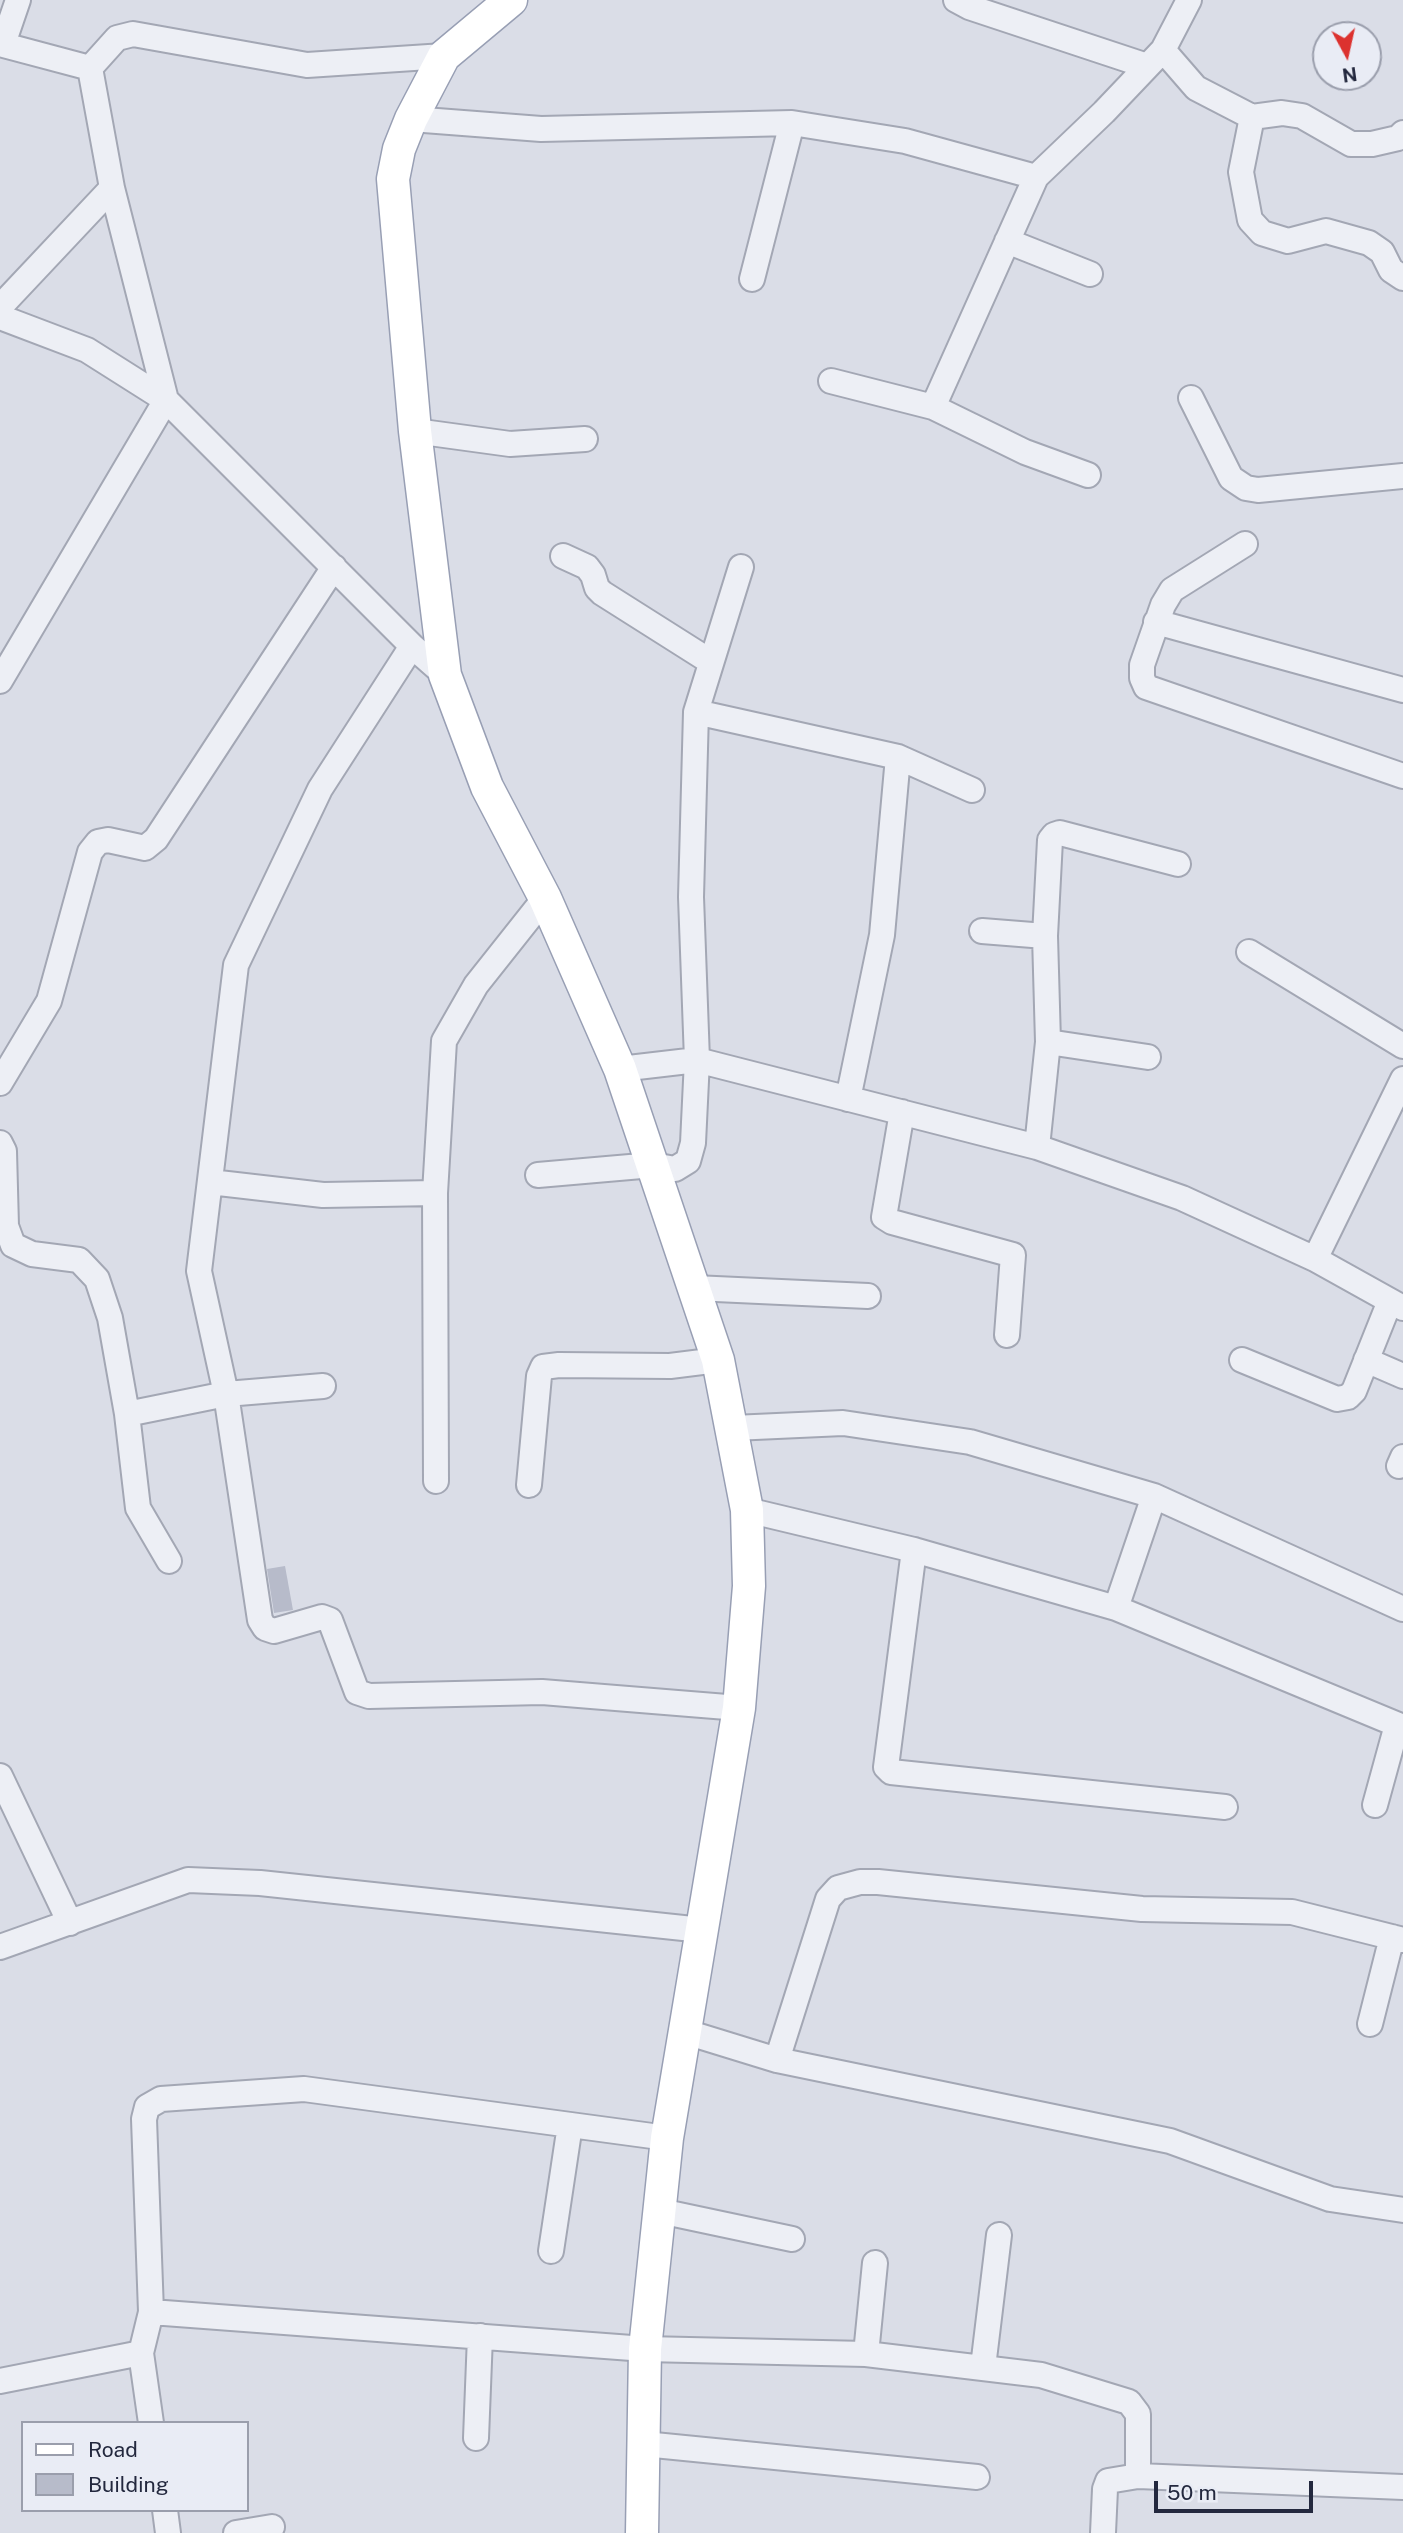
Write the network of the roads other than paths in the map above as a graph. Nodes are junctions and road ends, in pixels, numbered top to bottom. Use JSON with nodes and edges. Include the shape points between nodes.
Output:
{"nodes":[{"id":1,"x":18,"y":0,"type":"edge"},
{"id":2,"x":510,"y":0,"type":"edge"},
{"id":3,"x":956,"y":0,"type":"edge"},
{"id":4,"x":1189,"y":0,"type":"edge"},
{"id":5,"x":1,"y":44,"type":"edge"},
{"id":6,"x":444,"y":56,"type":"junction"},
{"id":7,"x":1155,"y":58,"type":"junction"},
{"id":8,"x":90,"y":68,"type":"junction"},
{"id":9,"x":1252,"y":117,"type":"junction"},
{"id":10,"x":411,"y":118,"type":"junction"},
{"id":11,"x":792,"y":123,"type":"junction"},
{"id":12,"x":1403,"y":133,"type":"edge"},
{"id":13,"x":1036,"y":177,"type":"junction"},
{"id":14,"x":112,"y":188,"type":"junction"},
{"id":15,"x":1007,"y":241,"type":"junction"},
{"id":16,"x":1090,"y":274,"type":"dead end"},
{"id":17,"x":1403,"y":278,"type":"edge"},
{"id":18,"x":752,"y":279,"type":"dead end"},
{"id":19,"x":0,"y":307,"type":"edge"},
{"id":20,"x":0,"y":317,"type":"edge"},
{"id":21,"x":831,"y":381,"type":"dead end"},
{"id":22,"x":1191,"y":398,"type":"dead end"},
{"id":23,"x":166,"y":400,"type":"junction"},
{"id":24,"x":933,"y":407,"type":"junction"},
{"id":25,"x":415,"y":430,"type":"junction"},
{"id":26,"x":585,"y":439,"type":"dead end"},
{"id":27,"x":1088,"y":475,"type":"dead end"},
{"id":28,"x":1403,"y":476,"type":"edge"},
{"id":29,"x":1245,"y":544,"type":"dead end"},
{"id":30,"x":563,"y":556,"type":"dead end"},
{"id":31,"x":334,"y":567,"type":"junction"},
{"id":32,"x":741,"y":567,"type":"dead end"},
{"id":33,"x":1156,"y":622,"type":"junction"},
{"id":34,"x":412,"y":646,"type":"junction"},
{"id":35,"x":712,"y":662,"type":"junction"},
{"id":36,"x":445,"y":675,"type":"junction"},
{"id":37,"x":0,"y":681,"type":"edge"},
{"id":38,"x":1403,"y":690,"type":"edge"},
{"id":39,"x":696,"y":712,"type":"junction"},
{"id":40,"x":898,"y":757,"type":"junction"},
{"id":41,"x":1403,"y":776,"type":"edge"},
{"id":42,"x":972,"y":790,"type":"dead end"},
{"id":43,"x":1178,"y":864,"type":"dead end"},
{"id":44,"x":545,"y":898,"type":"junction"},
{"id":45,"x":982,"y":931,"type":"dead end"},
{"id":46,"x":1045,"y":936,"type":"junction"},
{"id":47,"x":1250,"y":952,"type":"dead end"},
{"id":48,"x":1048,"y":1042,"type":"junction"},
{"id":49,"x":1403,"y":1046,"type":"edge"},
{"id":50,"x":1148,"y":1058,"type":"dead end"},
{"id":51,"x":697,"y":1060,"type":"junction"},
{"id":52,"x":620,"y":1069,"type":"junction"},
{"id":53,"x":1403,"y":1079,"type":"edge"},
{"id":54,"x":0,"y":1083,"type":"edge"},
{"id":55,"x":848,"y":1099,"type":"junction"},
{"id":56,"x":902,"y":1112,"type":"junction"},
{"id":57,"x":0,"y":1143,"type":"edge"},
{"id":58,"x":1037,"y":1147,"type":"junction"},
{"id":59,"x":653,"y":1166,"type":"junction"},
{"id":60,"x":538,"y":1175,"type":"dead end"},
{"id":61,"x":210,"y":1182,"type":"junction"},
{"id":62,"x":435,"y":1193,"type":"junction"},
{"id":63,"x":1315,"y":1259,"type":"junction"},
{"id":64,"x":694,"y":1288,"type":"junction"},
{"id":65,"x":869,"y":1296,"type":"dead end"},
{"id":66,"x":1396,"y":1304,"type":"edge"},
{"id":67,"x":1007,"y":1335,"type":"dead end"},
{"id":68,"x":718,"y":1360,"type":"junction"},
{"id":69,"x":1242,"y":1360,"type":"dead end"},
{"id":70,"x":1366,"y":1360,"type":"junction"},
{"id":71,"x":1403,"y":1376,"type":"edge"},
{"id":72,"x":323,"y":1386,"type":"dead end"},
{"id":73,"x":226,"y":1394,"type":"junction"},
{"id":74,"x":127,"y":1413,"type":"junction"},
{"id":75,"x":733,"y":1428,"type":"junction"},
{"id":76,"x":436,"y":1481,"type":"dead end"},
{"id":77,"x":529,"y":1485,"type":"dead end"},
{"id":78,"x":1154,"y":1496,"type":"junction"},
{"id":79,"x":747,"y":1510,"type":"junction"},
{"id":80,"x":914,"y":1550,"type":"junction"},
{"id":81,"x":169,"y":1561,"type":"dead end"},
{"id":82,"x":1116,"y":1608,"type":"junction"},
{"id":83,"x":1403,"y":1609,"type":"edge"},
{"id":84,"x":739,"y":1708,"type":"junction"},
{"id":85,"x":1400,"y":1726,"type":"edge"},
{"id":86,"x":0,"y":1776,"type":"edge"},
{"id":87,"x":1375,"y":1805,"type":"dead end"},
{"id":88,"x":1225,"y":1807,"type":"dead end"},
{"id":89,"x":70,"y":1923,"type":"junction"},
{"id":90,"x":702,"y":1930,"type":"junction"},
{"id":91,"x":1398,"y":1939,"type":"edge"},
{"id":92,"x":0,"y":1947,"type":"edge"},
{"id":93,"x":1370,"y":2024,"type":"dead end"},
{"id":94,"x":686,"y":2032,"type":"junction"},
{"id":95,"x":777,"y":2060,"type":"junction"},
{"id":96,"x":570,"y":2125,"type":"junction"},
{"id":97,"x":667,"y":2138,"type":"junction"},
{"id":98,"x":1403,"y":2210,"type":"edge"},
{"id":99,"x":660,"y":2211,"type":"junction"},
{"id":100,"x":999,"y":2235,"type":"dead end"},
{"id":101,"x":792,"y":2238,"type":"dead end"},
{"id":102,"x":551,"y":2251,"type":"dead end"},
{"id":103,"x":876,"y":2263,"type":"dead end"},
{"id":104,"x":151,"y":2312,"type":"junction"},
{"id":105,"x":481,"y":2336,"type":"junction"},
{"id":106,"x":645,"y":2349,"type":"junction"},
{"id":107,"x":141,"y":2353,"type":"junction"},
{"id":108,"x":866,"y":2354,"type":"junction"},
{"id":109,"x":983,"y":2367,"type":"junction"},
{"id":110,"x":0,"y":2381,"type":"edge"},
{"id":111,"x":151,"y":2421,"type":"edge"},
{"id":112,"x":476,"y":2438,"type":"dead end"},
{"id":113,"x":644,"y":2444,"type":"junction"},
{"id":114,"x":1138,"y":2476,"type":"junction"},
{"id":115,"x":977,"y":2477,"type":"dead end"},
{"id":116,"x":1403,"y":2487,"type":"edge"},
{"id":117,"x":165,"y":2512,"type":"edge"},
{"id":118,"x":272,"y":2527,"type":"dead end"},
{"id":119,"x":169,"y":2533,"type":"edge"},
{"id":120,"x":236,"y":2533,"type":"edge"},
{"id":121,"x":642,"y":2533,"type":"edge"},
{"id":122,"x":1103,"y":2533,"type":"edge"}],
"edges":[{"from":1,"to":5,"type":"street"},
{"from":2,"to":6,"type":"main road"},
{"from":3,"to":7,"type":"street"},
{"from":4,"to":7,"type":"street"},
{"from":5,"to":8,"type":"street"},
{"from":6,"to":8,"type":"street","via":[[307,65],[133,34],[117,38]]},
{"from":6,"to":10,"type":"main road"},
{"from":7,"to":9,"type":"street","via":[[1196,88]]},
{"from":7,"to":13,"type":"street"},
{"from":8,"to":14,"type":"street"},
{"from":9,"to":12,"type":"street","via":[[1302,116],[1351,144],[1372,144]]},
{"from":9,"to":17,"type":"street","via":[[1241,172],[1250,220],[1262,233],[1288,241],[1326,231],[1369,243]]},
{"from":10,"to":11,"type":"street","via":[[541,129]]},
{"from":10,"to":25,"type":"main road","via":[[398,149],[393,179]]},
{"from":11,"to":13,"type":"street","via":[[905,141]]},
{"from":11,"to":18,"type":"street"},
{"from":13,"to":15,"type":"street"},
{"from":14,"to":19,"type":"street"},
{"from":14,"to":23,"type":"street"},
{"from":15,"to":16,"type":"street"},
{"from":15,"to":24,"type":"street"},
{"from":20,"to":23,"type":"street","via":[[87,350]]},
{"from":21,"to":24,"type":"street"},
{"from":22,"to":28,"type":"street","via":[[1231,478],[1246,488]]},
{"from":23,"to":31,"type":"street"},
{"from":23,"to":37,"type":"street"},
{"from":24,"to":27,"type":"street","via":[[1025,452]]},
{"from":25,"to":26,"type":"street","via":[[510,444]]},
{"from":25,"to":36,"type":"main road"},
{"from":29,"to":33,"type":"street","via":[[1172,590]]},
{"from":30,"to":35,"type":"street","via":[[587,567],[602,593]]},
{"from":31,"to":34,"type":"street"},
{"from":31,"to":54,"type":"street","via":[[156,839],[145,848],[108,840],[90,852],[49,1001]]},
{"from":32,"to":35,"type":"street"},
{"from":33,"to":38,"type":"street"},
{"from":33,"to":41,"type":"street","via":[[1142,665],[1146,687]]},
{"from":34,"to":36,"type":"street"},
{"from":34,"to":61,"type":"street","via":[[320,789],[236,965]]},
{"from":35,"to":39,"type":"street"},
{"from":36,"to":44,"type":"main road","via":[[488,787]]},
{"from":39,"to":40,"type":"street"},
{"from":39,"to":51,"type":"street","via":[[691,897]]},
{"from":40,"to":42,"type":"street"},
{"from":40,"to":55,"type":"street","via":[[882,935]]},
{"from":43,"to":46,"type":"street","via":[[1054,835],[1050,840]]},
{"from":44,"to":52,"type":"main road"},
{"from":44,"to":62,"type":"street","via":[[476,985],[444,1041]]},
{"from":45,"to":46,"type":"street"},
{"from":46,"to":48,"type":"street"},
{"from":47,"to":49,"type":"street"},
{"from":48,"to":50,"type":"street"},
{"from":48,"to":58,"type":"street"},
{"from":51,"to":52,"type":"street"},
{"from":51,"to":55,"type":"street"},
{"from":51,"to":59,"type":"street","via":[[688,1161],[675,1169]]},
{"from":52,"to":59,"type":"main road"},
{"from":53,"to":63,"type":"street"},
{"from":55,"to":56,"type":"street"},
{"from":56,"to":58,"type":"street"},
{"from":56,"to":67,"type":"street","via":[[884,1217],[1013,1255]]},
{"from":57,"to":74,"type":"street","via":[[6,1226],[13,1245],[32,1254],[79,1260],[97,1279],[110,1318]]},
{"from":58,"to":63,"type":"street","via":[[1182,1198]]},
{"from":59,"to":60,"type":"street"},
{"from":59,"to":64,"type":"main road"},
{"from":61,"to":62,"type":"street","via":[[323,1195]]},
{"from":61,"to":73,"type":"street","via":[[199,1271]]},
{"from":62,"to":76,"type":"street"},
{"from":63,"to":66,"type":"street"},
{"from":64,"to":65,"type":"street"},
{"from":64,"to":68,"type":"main road"},
{"from":66,"to":70,"type":"street"},
{"from":68,"to":75,"type":"main road"},
{"from":68,"to":77,"type":"street","via":[[670,1366],[543,1367]]},
{"from":69,"to":70,"type":"street","via":[[1337,1399],[1354,1391]]},
{"from":70,"to":71,"type":"street"},
{"from":72,"to":73,"type":"street"},
{"from":73,"to":74,"type":"street"},
{"from":73,"to":84,"type":"street","via":[[260,1620],[274,1631],[322,1616],[330,1620],[357,1692],[369,1696],[541,1692]]},
{"from":74,"to":81,"type":"street","via":[[138,1508]]},
{"from":75,"to":78,"type":"street","via":[[843,1423],[970,1442]]},
{"from":75,"to":79,"type":"main road"},
{"from":78,"to":82,"type":"street"},
{"from":78,"to":83,"type":"street"},
{"from":79,"to":80,"type":"street"},
{"from":79,"to":84,"type":"main road","via":[[749,1586]]},
{"from":80,"to":82,"type":"street"},
{"from":80,"to":88,"type":"street","via":[[886,1767],[891,1772]]},
{"from":82,"to":85,"type":"street"},
{"from":84,"to":90,"type":"main road"},
{"from":85,"to":87,"type":"street"},
{"from":86,"to":89,"type":"street"},
{"from":89,"to":90,"type":"street","via":[[188,1880],[260,1883]]},
{"from":89,"to":92,"type":"street"},
{"from":90,"to":94,"type":"main road"},
{"from":91,"to":93,"type":"street"},
{"from":91,"to":95,"type":"street","via":[[1292,1912],[1142,1909],[860,1882],[838,1888],[828,1899]]},
{"from":94,"to":95,"type":"street"},
{"from":94,"to":97,"type":"main road"},
{"from":95,"to":98,"type":"street","via":[[1170,2141],[1330,2199]]},
{"from":96,"to":97,"type":"street"},
{"from":96,"to":102,"type":"street"},
{"from":96,"to":104,"type":"street","via":[[304,2090],[161,2099],[147,2107],[144,2119]]},
{"from":97,"to":99,"type":"main road"},
{"from":99,"to":101,"type":"street"},
{"from":99,"to":106,"type":"main road"},
{"from":100,"to":109,"type":"street"},
{"from":103,"to":108,"type":"street"},
{"from":104,"to":105,"type":"street"},
{"from":104,"to":107,"type":"street"},
{"from":105,"to":106,"type":"street"},
{"from":105,"to":112,"type":"street"},
{"from":106,"to":108,"type":"street"},
{"from":106,"to":113,"type":"main road"},
{"from":107,"to":110,"type":"street"},
{"from":107,"to":111,"type":"street"},
{"from":108,"to":109,"type":"street"},
{"from":109,"to":114,"type":"street","via":[[1041,2375],[1129,2402],[1138,2414]]},
{"from":113,"to":115,"type":"street"},
{"from":113,"to":121,"type":"main road"},
{"from":114,"to":116,"type":"street"},
{"from":114,"to":122,"type":"street","via":[[1108,2481]]},
{"from":117,"to":119,"type":"street"},
{"from":118,"to":120,"type":"street"}]}
